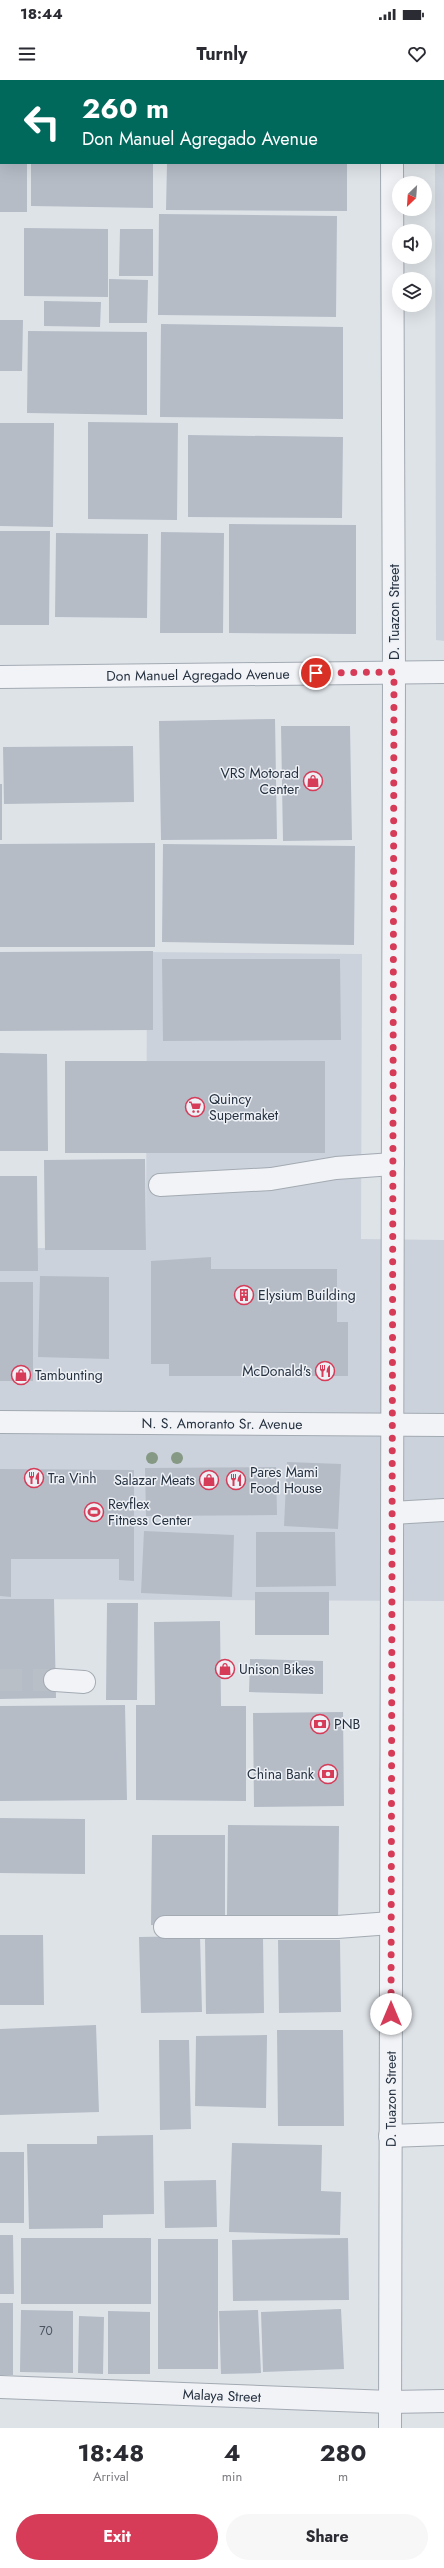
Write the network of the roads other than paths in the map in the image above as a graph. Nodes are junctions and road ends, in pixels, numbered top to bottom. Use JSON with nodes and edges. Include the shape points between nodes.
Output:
{"nodes":[{"id":1,"x":392,"y":164,"type":"edge"},
{"id":2,"x":394,"y":672,"type":"junction"},
{"id":3,"x":444,"y":672,"type":"edge"},
{"id":4,"x":0,"y":677,"type":"edge"},
{"id":5,"x":393,"y":1164,"type":"junction"},
{"id":6,"x":160,"y":1185,"type":"dead end"},
{"id":7,"x":0,"y":1422,"type":"edge"},
{"id":8,"x":392,"y":1425,"type":"junction"},
{"id":9,"x":444,"y":1425,"type":"edge"},
{"id":10,"x":444,"y":1510,"type":"edge"},
{"id":11,"x":392,"y":1513,"type":"junction"},
{"id":12,"x":55,"y":1680,"type":"tunnel mouth"},
{"id":13,"x":84,"y":1682,"type":"dead end"},
{"id":14,"x":391,"y":1923,"type":"junction"},
{"id":15,"x":165,"y":1927,"type":"dead end"},
{"id":16,"x":444,"y":2134,"type":"edge"},
{"id":17,"x":390,"y":2136,"type":"junction"},
{"id":18,"x":0,"y":2387,"type":"edge"},
{"id":19,"x":444,"y":2401,"type":"edge"},
{"id":20,"x":390,"y":2402,"type":"junction"},
{"id":21,"x":390,"y":2428,"type":"edge"}],
"edges":[{"from":1,"to":2,"type":"street","name":"D. Tuazon Street"},
{"from":2,"to":3,"type":"street","name":"Don Manuel Agregado Avenue"},
{"from":2,"to":4,"type":"street","name":"Don Manuel Agregado Avenue"},
{"from":2,"to":5,"type":"street","name":"D. Tuazon Street"},
{"from":5,"to":6,"type":"street","via":[[336,1168],[271,1179]]},
{"from":5,"to":8,"type":"street","name":"D. Tuazon Street"},
{"from":7,"to":8,"type":"street","name":"N. S. Amoranto Sr. Avenue"},
{"from":8,"to":9,"type":"street","name":"N. S. Amoranto Sr. Avenue"},
{"from":8,"to":11,"type":"street","name":"D. Tuazon Street"},
{"from":10,"to":11,"type":"street"},
{"from":11,"to":14,"type":"street","name":"D. Tuazon Street"},
{"from":12,"to":13,"type":"street"},
{"from":14,"to":15,"type":"street","via":[[337,1926]]},
{"from":14,"to":17,"type":"street","name":"D. Tuazon Street"},
{"from":16,"to":17,"type":"street"},
{"from":17,"to":20,"type":"street","name":"D. Tuazon Street"},
{"from":18,"to":20,"type":"street","name":"Malaya Street"},
{"from":19,"to":20,"type":"street","name":"Malaya Street"},
{"from":20,"to":21,"type":"street","name":"D. Tuazon Street"}]}
